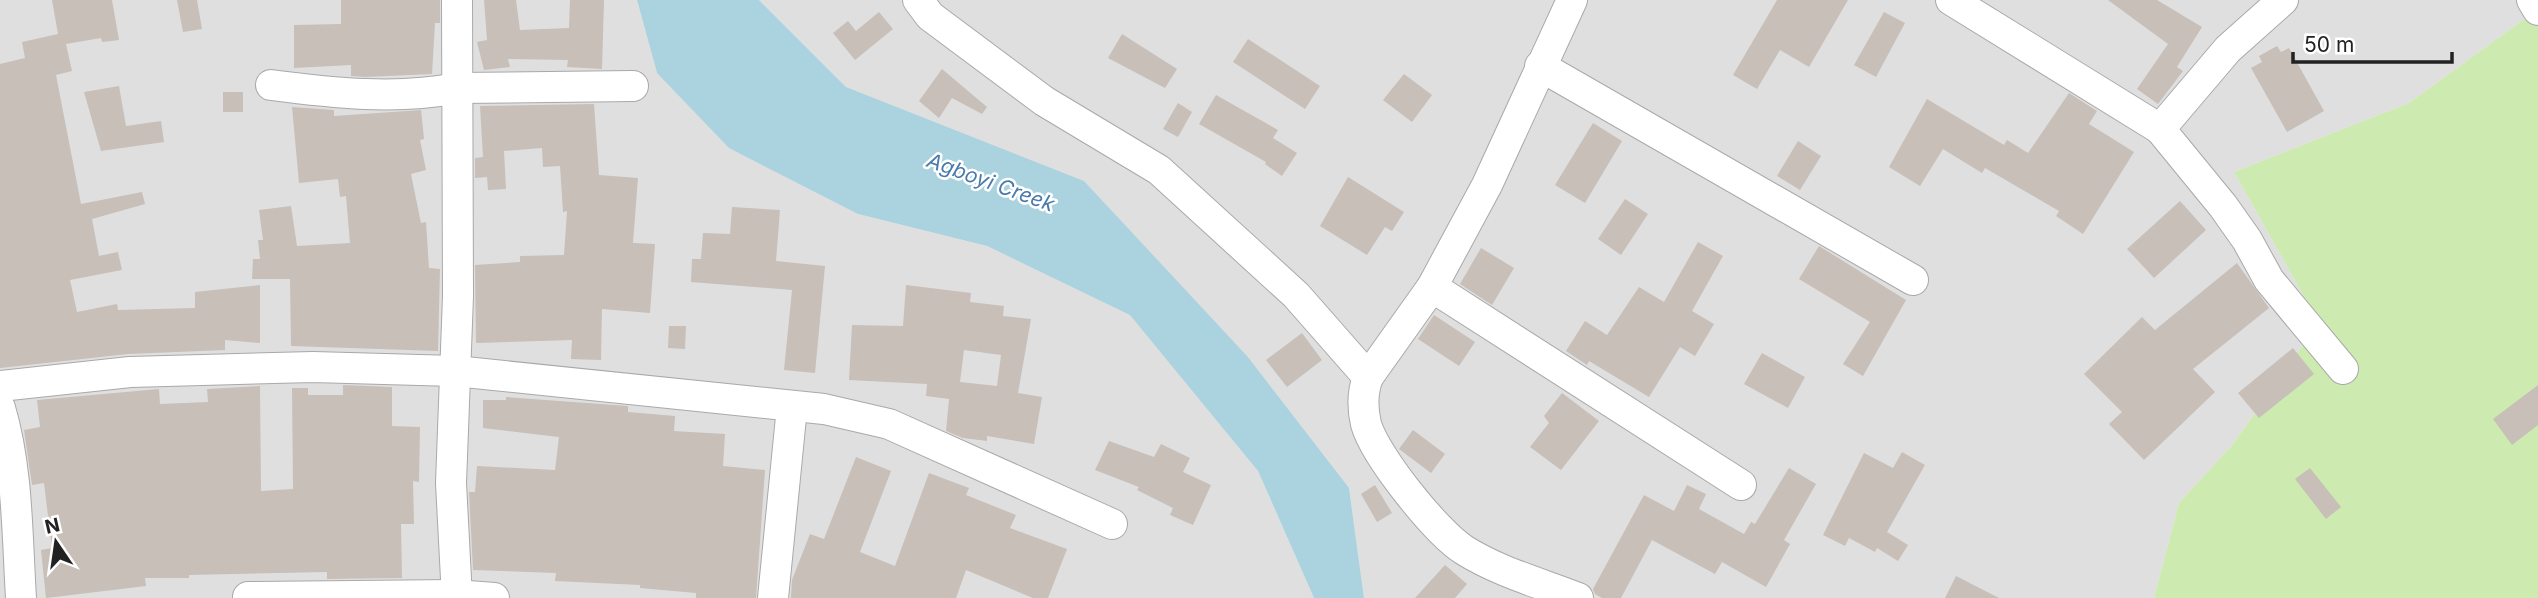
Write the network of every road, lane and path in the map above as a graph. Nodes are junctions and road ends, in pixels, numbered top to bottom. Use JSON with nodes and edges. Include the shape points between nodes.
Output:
{"nodes":[{"id":1,"x":457,"y":0,"type":"edge"},
{"id":2,"x":918,"y":0,"type":"edge"},
{"id":3,"x":1572,"y":0,"type":"edge"},
{"id":4,"x":1951,"y":0,"type":"edge"},
{"id":5,"x":2283,"y":0,"type":"edge"},
{"id":6,"x":2532,"y":0,"type":"edge"},
{"id":7,"x":2538,"y":10,"type":"edge"},
{"id":8,"x":1540,"y":66,"type":"junction"},
{"id":9,"x":271,"y":85,"type":"dead end"},
{"id":10,"x":633,"y":86,"type":"dead end"},
{"id":11,"x":457,"y":88,"type":"junction"},
{"id":12,"x":2160,"y":129,"type":"junction"},
{"id":13,"x":1913,"y":280,"type":"dead end"},
{"id":14,"x":1432,"y":287,"type":"junction"},
{"id":15,"x":2343,"y":369,"type":"dead end"},
{"id":16,"x":456,"y":371,"type":"junction"},
{"id":17,"x":1368,"y":377,"type":"junction"},
{"id":18,"x":0,"y":386,"type":"edge"},
{"id":19,"x":0,"y":408,"type":"edge"},
{"id":20,"x":792,"y":408,"type":"junction"},
{"id":21,"x":1741,"y":485,"type":"dead end"},
{"id":22,"x":1112,"y":524,"type":"dead end"},
{"id":23,"x":456,"y":596,"type":"edge"},
{"id":24,"x":248,"y":597,"type":"edge"},
{"id":25,"x":21,"y":598,"type":"edge"},
{"id":26,"x":494,"y":598,"type":"edge"},
{"id":27,"x":772,"y":598,"type":"edge"},
{"id":28,"x":1578,"y":598,"type":"edge"}],
"edges":[{"from":1,"to":11,"type":"street"},
{"from":2,"to":17,"type":"street","via":[[930,16],[1044,101],[1159,170],[1296,295]]},
{"from":3,"to":8,"type":"street"},
{"from":4,"to":12,"type":"street"},
{"from":5,"to":12,"type":"street","via":[[2228,50]]},
{"from":6,"to":7,"type":"street"},
{"from":8,"to":13,"type":"street"},
{"from":8,"to":14,"type":"street","via":[[1487,185]]},
{"from":9,"to":11,"type":"street","via":[[394,94]]},
{"from":10,"to":11,"type":"street"},
{"from":11,"to":16,"type":"street"},
{"from":12,"to":15,"type":"street","via":[[2223,206],[2269,280]]},
{"from":14,"to":17,"type":"street"},
{"from":14,"to":21,"type":"street"},
{"from":16,"to":18,"type":"street","via":[[313,367],[130,372]]},
{"from":16,"to":20,"type":"street"},
{"from":16,"to":23,"type":"street","via":[[451,483]]},
{"from":17,"to":28,"type":"street","via":[[1363,406],[1371,435],[1440,531],[1484,562]]},
{"from":19,"to":25,"type":"street","via":[[15,481]]},
{"from":20,"to":22,"type":"street","via":[[824,409],[889,424]]},
{"from":20,"to":27,"type":"street"},
{"from":23,"to":24,"type":"street"},
{"from":23,"to":26,"type":"street"}]}
